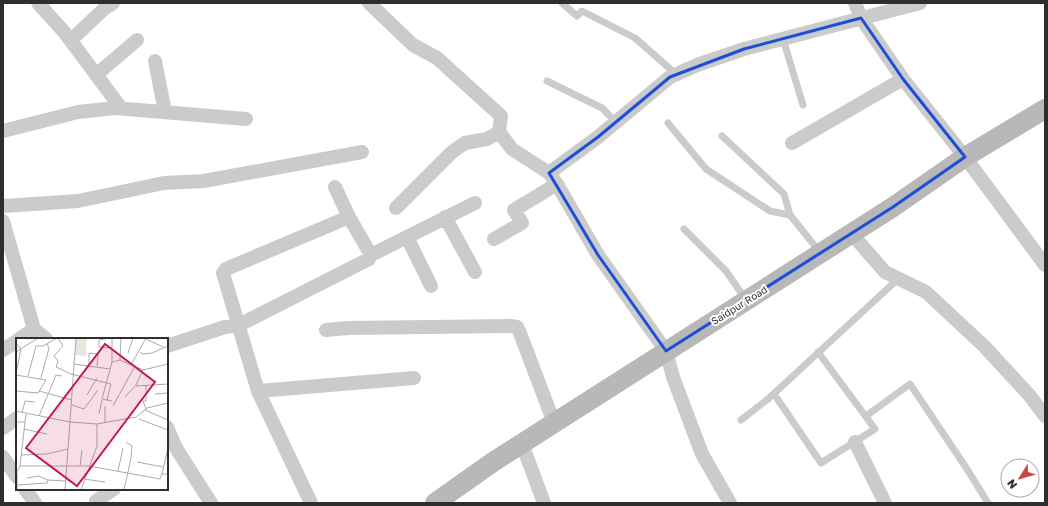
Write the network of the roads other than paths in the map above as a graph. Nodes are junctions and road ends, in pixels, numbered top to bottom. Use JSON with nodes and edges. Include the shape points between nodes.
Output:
{"nodes":[{"id":1,"x":38,"y":3,"type":"edge"},
{"id":2,"x":113,"y":3,"type":"edge"},
{"id":3,"x":369,"y":3,"type":"edge"},
{"id":4,"x":562,"y":3,"type":"edge"},
{"id":5,"x":855,"y":3,"type":"edge"},
{"id":6,"x":920,"y":3,"type":"edge"},
{"id":7,"x":861,"y":18,"type":"junction"},
{"id":8,"x":783,"y":39,"type":"junction"},
{"id":9,"x":70,"y":40,"type":"junction"},
{"id":10,"x":137,"y":40,"type":"dead end"},
{"id":11,"x":155,"y":61,"type":"dead end"},
{"id":12,"x":676,"y":74,"type":"junction"},
{"id":13,"x":96,"y":75,"type":"junction"},
{"id":14,"x":903,"y":79,"type":"junction"},
{"id":15,"x":547,"y":81,"type":"dead end"},
{"id":16,"x":804,"y":105,"type":"dead end"},
{"id":17,"x":121,"y":108,"type":"junction"},
{"id":18,"x":1045,"y":109,"type":"edge"},
{"id":19,"x":165,"y":112,"type":"junction"},
{"id":20,"x":246,"y":118,"type":"dead end"},
{"id":21,"x":616,"y":122,"type":"junction"},
{"id":22,"x":668,"y":123,"type":"dead end"},
{"id":23,"x":3,"y":131,"type":"edge"},
{"id":24,"x":499,"y":132,"type":"junction"},
{"id":25,"x":722,"y":136,"type":"dead end"},
{"id":26,"x":792,"y":144,"type":"dead end"},
{"id":27,"x":362,"y":152,"type":"dead end"},
{"id":28,"x":965,"y":157,"type":"junction"},
{"id":29,"x":553,"y":178,"type":"junction"},
{"id":30,"x":335,"y":187,"type":"dead end"},
{"id":31,"x":475,"y":203,"type":"dead end"},
{"id":32,"x":3,"y":206,"type":"edge"},
{"id":33,"x":396,"y":208,"type":"dead end"},
{"id":34,"x":790,"y":215,"type":"junction"},
{"id":35,"x":349,"y":217,"type":"junction"},
{"id":36,"x":445,"y":218,"type":"junction"},
{"id":37,"x":3,"y":221,"type":"edge"},
{"id":38,"x":684,"y":228,"type":"dead end"},
{"id":39,"x":851,"y":233,"type":"junction"},
{"id":40,"x":407,"y":237,"type":"junction"},
{"id":41,"x":5,"y":238,"type":"edge"},
{"id":42,"x":494,"y":239,"type":"dead end"},
{"id":43,"x":821,"y":253,"type":"junction"},
{"id":44,"x":371,"y":255,"type":"junction"},
{"id":45,"x":1045,"y":265,"type":"edge"},
{"id":46,"x":475,"y":272,"type":"dead end"},
{"id":47,"x":898,"y":279,"type":"junction"},
{"id":48,"x":431,"y":286,"type":"dead end"},
{"id":49,"x":746,"y":300,"type":"junction"},
{"id":50,"x":239,"y":325,"type":"junction"},
{"id":51,"x":34,"y":329,"type":"junction"},
{"id":52,"x":326,"y":330,"type":"dead end"},
{"id":53,"x":21,"y":338,"type":"edge"},
{"id":54,"x":45,"y":338,"type":"edge"},
{"id":55,"x":16,"y":341,"type":"edge"},
{"id":56,"x":168,"y":346,"type":"edge"},
{"id":57,"x":3,"y":350,"type":"edge"},
{"id":58,"x":666,"y":351,"type":"junction"},
{"id":59,"x":818,"y":352,"type":"junction"},
{"id":60,"x":414,"y":378,"type":"dead end"},
{"id":61,"x":258,"y":391,"type":"junction"},
{"id":62,"x":774,"y":394,"type":"junction"},
{"id":63,"x":866,"y":416,"type":"junction"},
{"id":64,"x":1045,"y":416,"type":"edge"},
{"id":65,"x":16,"y":419,"type":"edge"},
{"id":66,"x":741,"y":420,"type":"dead end"},
{"id":67,"x":554,"y":423,"type":"junction"},
{"id":68,"x":3,"y":428,"type":"edge"},
{"id":69,"x":168,"y":432,"type":"edge"},
{"id":70,"x":855,"y":442,"type":"junction"},
{"id":71,"x":522,"y":444,"type":"junction"},
{"id":72,"x":172,"y":451,"type":"edge"},
{"id":73,"x":3,"y":457,"type":"edge"},
{"id":74,"x":16,"y":476,"type":"edge"},
{"id":75,"x":27,"y":490,"type":"edge"},
{"id":76,"x":112,"y":490,"type":"edge"},
{"id":77,"x":35,"y":503,"type":"edge"},
{"id":78,"x":97,"y":503,"type":"edge"},
{"id":79,"x":211,"y":503,"type":"edge"},
{"id":80,"x":312,"y":503,"type":"edge"},
{"id":81,"x":435,"y":503,"type":"edge"},
{"id":82,"x":544,"y":503,"type":"edge"},
{"id":83,"x":730,"y":503,"type":"edge"},
{"id":84,"x":885,"y":503,"type":"edge"},
{"id":85,"x":988,"y":503,"type":"edge"}],
"edges":[{"from":1,"to":9,"type":"street"},
{"from":2,"to":9,"type":"street"},
{"from":3,"to":24,"type":"street","via":[[413,45],[437,58],[501,116]]},
{"from":4,"to":12,"type":"lane","via":[[576,16],[582,11],[635,38]]},
{"from":5,"to":7,"type":"street"},
{"from":6,"to":7,"type":"street"},
{"from":7,"to":8,"type":"street"},
{"from":7,"to":14,"type":"street"},
{"from":8,"to":12,"type":"street","via":[[744,49]]},
{"from":8,"to":16,"type":"lane"},
{"from":9,"to":13,"type":"street"},
{"from":10,"to":13,"type":"street"},
{"from":11,"to":19,"type":"street"},
{"from":12,"to":21,"type":"street"},
{"from":13,"to":17,"type":"street"},
{"from":14,"to":26,"type":"street"},
{"from":14,"to":28,"type":"street"},
{"from":15,"to":21,"type":"lane","via":[[602,108]]},
{"from":17,"to":19,"type":"street"},
{"from":17,"to":23,"type":"street","via":[[78,112]]},
{"from":18,"to":28,"type":"main road","name":"Saidpur Road"},
{"from":19,"to":20,"type":"street"},
{"from":21,"to":29,"type":"street"},
{"from":22,"to":34,"type":"lane","via":[[706,169],[770,211]]},
{"from":24,"to":29,"type":"street","via":[[512,149]]},
{"from":24,"to":33,"type":"street","via":[[487,139],[465,143],[452,152]]},
{"from":25,"to":34,"type":"lane","via":[[784,194]]},
{"from":27,"to":32,"type":"street","via":[[204,180],[164,183],[78,200]]},
{"from":28,"to":39,"type":"main road","name":"Saidpur Road"},
{"from":28,"to":45,"type":"street"},
{"from":29,"to":42,"type":"street","via":[[514,210],[522,223]]},
{"from":29,"to":58,"type":"street","via":[[598,255]]},
{"from":30,"to":35,"type":"street"},
{"from":31,"to":36,"type":"street"},
{"from":34,"to":43,"type":"lane"},
{"from":35,"to":44,"type":"street"},
{"from":35,"to":50,"type":"street","via":[[226,269],[223,278]]},
{"from":36,"to":40,"type":"street"},
{"from":36,"to":46,"type":"street"},
{"from":37,"to":41,"type":"street"},
{"from":38,"to":49,"type":"lane","via":[[726,271]]},
{"from":39,"to":43,"type":"main road","name":"Saidpur Road"},
{"from":39,"to":47,"type":"street","via":[[885,272]]},
{"from":40,"to":44,"type":"street"},
{"from":40,"to":48,"type":"street"},
{"from":41,"to":51,"type":"street"},
{"from":43,"to":49,"type":"main road","name":"Saidpur Road"},
{"from":44,"to":50,"type":"street","via":[[369,259]]},
{"from":47,"to":59,"type":"lane"},
{"from":47,"to":64,"type":"street","via":[[926,292],[984,346]]},
{"from":49,"to":58,"type":"main road","name":"Saidpur Road"},
{"from":50,"to":56,"type":"street"},
{"from":50,"to":61,"type":"street"},
{"from":51,"to":53,"type":"street"},
{"from":51,"to":54,"type":"street"},
{"from":52,"to":67,"type":"street","via":[[517,327]]},
{"from":55,"to":57,"type":"street"},
{"from":58,"to":67,"type":"main road","name":"Saidpur Road"},
{"from":58,"to":83,"type":"street","via":[[702,454]]},
{"from":59,"to":62,"type":"lane"},
{"from":59,"to":63,"type":"lane"},
{"from":60,"to":61,"type":"street"},
{"from":61,"to":80,"type":"street"},
{"from":62,"to":66,"type":"lane"},
{"from":62,"to":70,"type":"lane","via":[[822,463]]},
{"from":63,"to":70,"type":"lane","via":[[876,429]]},
{"from":63,"to":85,"type":"lane","via":[[910,384]]},
{"from":65,"to":68,"type":"street"},
{"from":67,"to":71,"type":"main road","name":"Saidpur Road"},
{"from":69,"to":72,"type":"street"},
{"from":70,"to":84,"type":"street"},
{"from":71,"to":81,"type":"main road","name":"Saidpur Road"},
{"from":71,"to":82,"type":"street"},
{"from":72,"to":79,"type":"street"},
{"from":73,"to":74,"type":"street"},
{"from":75,"to":77,"type":"street"},
{"from":76,"to":78,"type":"street","via":[[96,501]]}]}
